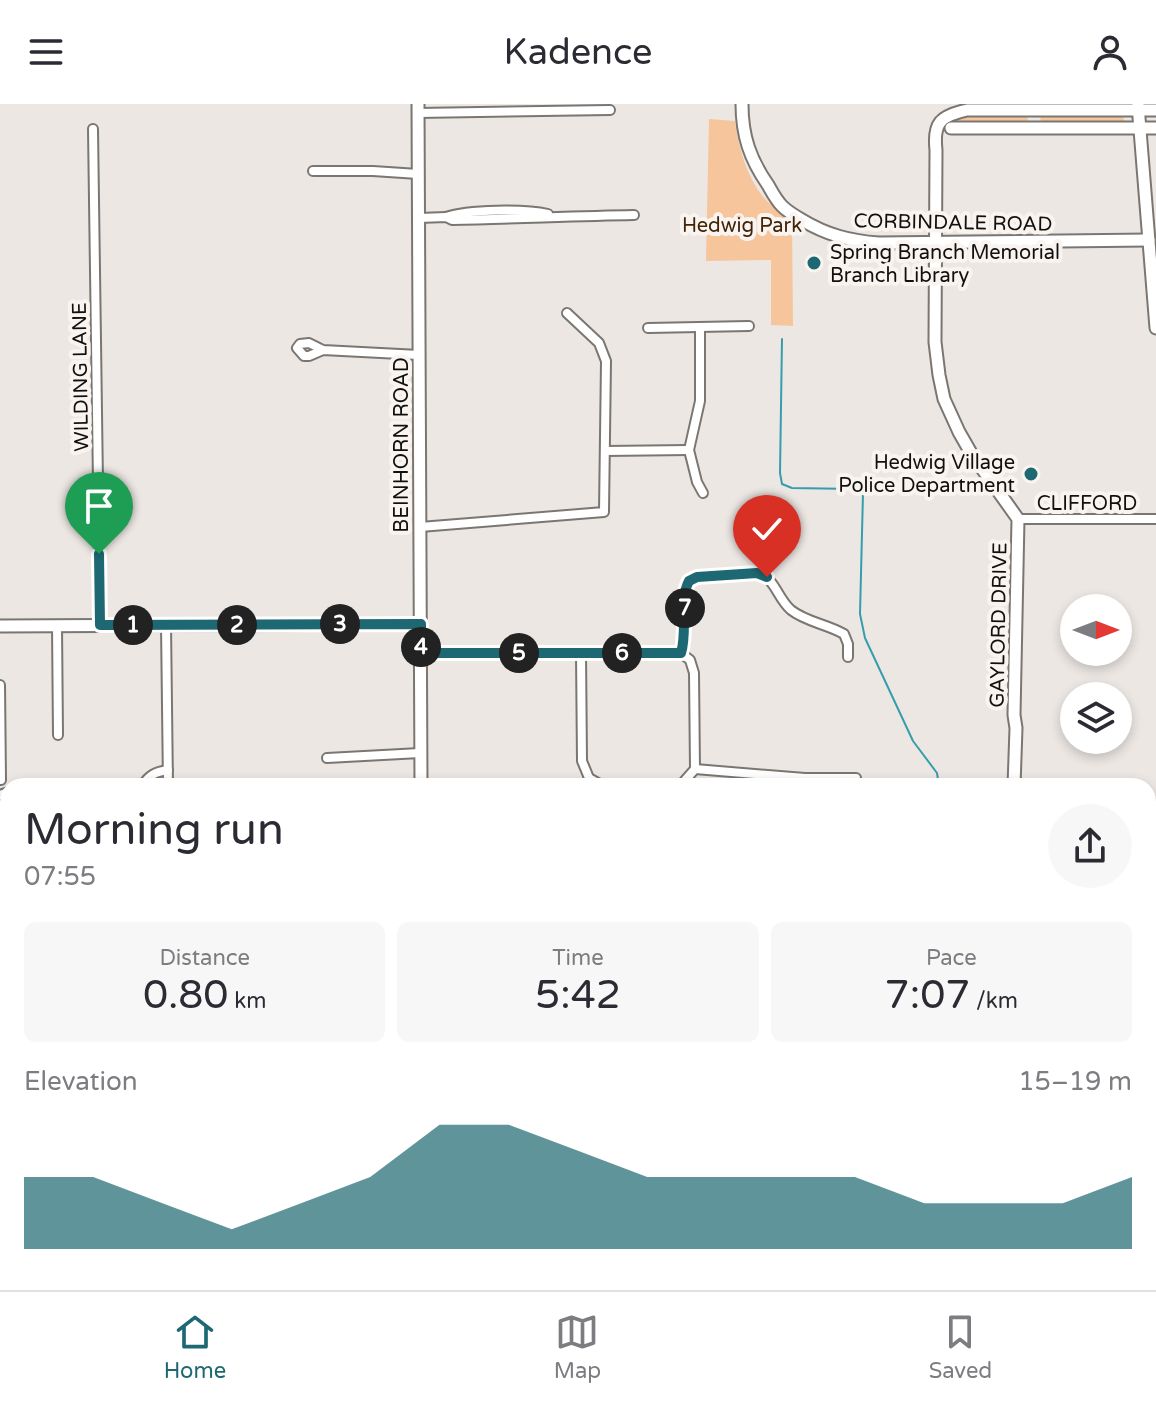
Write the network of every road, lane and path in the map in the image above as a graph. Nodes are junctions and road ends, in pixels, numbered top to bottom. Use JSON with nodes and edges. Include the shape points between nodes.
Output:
{"nodes":[{"id":1,"x":742,"y":104,"type":"edge"},
{"id":2,"x":1138,"y":107,"type":"edge"},
{"id":3,"x":418,"y":108,"type":"edge"},
{"id":4,"x":610,"y":110,"type":"dead end"},
{"id":5,"x":1031,"y":110,"type":"junction"},
{"id":6,"x":1156,"y":110,"type":"edge"},
{"id":7,"x":947,"y":123,"type":"junction"},
{"id":8,"x":1139,"y":128,"type":"junction"},
{"id":9,"x":1156,"y":128,"type":"edge"},
{"id":10,"x":93,"y":129,"type":"dead end"},
{"id":11,"x":1035,"y":129,"type":"junction"},
{"id":12,"x":1156,"y":154,"type":"edge"},
{"id":13,"x":313,"y":171,"type":"dead end"},
{"id":14,"x":1143,"y":173,"type":"junction"},
{"id":15,"x":418,"y":174,"type":"junction"},
{"id":16,"x":634,"y":215,"type":"dead end"},
{"id":17,"x":419,"y":218,"type":"junction"},
{"id":18,"x":1149,"y":240,"type":"junction"},
{"id":19,"x":935,"y":242,"type":"junction"},
{"id":20,"x":567,"y":313,"type":"dead end"},
{"id":21,"x":749,"y":326,"type":"dead end"},
{"id":22,"x":700,"y":327,"type":"junction"},
{"id":23,"x":648,"y":328,"type":"dead end"},
{"id":24,"x":1156,"y":328,"type":"edge"},
{"id":25,"x":323,"y":350,"type":"dead end"},
{"id":26,"x":419,"y":355,"type":"junction"},
{"id":27,"x":689,"y":450,"type":"junction"},
{"id":28,"x":605,"y":451,"type":"junction"},
{"id":29,"x":703,"y":493,"type":"dead end"},
{"id":30,"x":1018,"y":519,"type":"junction"},
{"id":31,"x":1156,"y":519,"type":"edge"},
{"id":32,"x":420,"y":527,"type":"junction"},
{"id":33,"x":421,"y":624,"type":"junction"},
{"id":34,"x":100,"y":625,"type":"junction"},
{"id":35,"x":166,"y":625,"type":"junction"},
{"id":36,"x":0,"y":626,"type":"edge"},
{"id":37,"x":57,"y":626,"type":"junction"},
{"id":38,"x":421,"y":653,"type":"junction"},
{"id":39,"x":581,"y":653,"type":"junction"},
{"id":40,"x":681,"y":653,"type":"junction"},
{"id":41,"x":848,"y":657,"type":"dead end"},
{"id":42,"x":0,"y":685,"type":"edge"},
{"id":43,"x":58,"y":735,"type":"dead end"},
{"id":44,"x":420,"y":753,"type":"junction"},
{"id":45,"x":327,"y":758,"type":"dead end"},
{"id":46,"x":695,"y":769,"type":"junction"},
{"id":47,"x":168,"y":770,"type":"junction"},
{"id":48,"x":5,"y":778,"type":"edge"},
{"id":49,"x":147,"y":778,"type":"edge"},
{"id":50,"x":168,"y":778,"type":"edge"},
{"id":51,"x":421,"y":778,"type":"edge"},
{"id":52,"x":589,"y":778,"type":"edge"},
{"id":53,"x":687,"y":778,"type":"edge"},
{"id":54,"x":856,"y":778,"type":"dead end"},
{"id":55,"x":1014,"y":778,"type":"edge"}],
"edges":[{"from":1,"to":19,"type":"street","name":"CORBINDALE ROAD","via":[[749,156],[787,210],[846,239]]},
{"from":2,"to":5,"type":"street"},
{"from":2,"to":6,"type":"street"},
{"from":2,"to":8,"type":"street"},
{"from":3,"to":4,"type":"street"},
{"from":3,"to":15,"type":"street","name":"BEINHORN ROAD"},
{"from":5,"to":7,"type":"street","via":[[967,110],[953,113]]},
{"from":5,"to":11,"type":"street"},
{"from":7,"to":11,"type":"street"},
{"from":7,"to":19,"type":"street","name":"GAYLORD DRIVE","via":[[936,150]]},
{"from":8,"to":9,"type":"street"},
{"from":8,"to":11,"type":"street"},
{"from":8,"to":14,"type":"street"},
{"from":10,"to":34,"type":"street","name":"WILDING LANE"},
{"from":12,"to":14,"type":"street"},
{"from":13,"to":15,"type":"street"},
{"from":14,"to":18,"type":"street"},
{"from":15,"to":17,"type":"street","name":"BEINHORN ROAD"},
{"from":16,"to":17,"type":"street"},
{"from":17,"to":26,"type":"street","name":"BEINHORN ROAD"},
{"from":18,"to":19,"type":"street","name":"CORBINDALE ROAD"},
{"from":18,"to":24,"type":"street"},
{"from":19,"to":30,"type":"street","name":"GAYLORD DRIVE","via":[[935,342],[944,399],[971,453]]},
{"from":20,"to":28,"type":"street","via":[[599,343],[606,361]]},
{"from":21,"to":22,"type":"street"},
{"from":22,"to":23,"type":"street"},
{"from":22,"to":27,"type":"street","via":[[700,401]]},
{"from":25,"to":26,"type":"street"},
{"from":26,"to":32,"type":"street","name":"BEINHORN ROAD"},
{"from":27,"to":28,"type":"street"},
{"from":27,"to":29,"type":"street"},
{"from":28,"to":32,"type":"street","via":[[604,512]]},
{"from":30,"to":31,"type":"street","name":"CLIFFORD"},
{"from":30,"to":55,"type":"street","name":"GAYLORD DRIVE"},
{"from":32,"to":33,"type":"street","name":"BEINHORN ROAD"},
{"from":33,"to":35,"type":"street"},
{"from":33,"to":38,"type":"street","name":"BEINHORN ROAD"},
{"from":34,"to":35,"type":"street"},
{"from":34,"to":37,"type":"street"},
{"from":35,"to":47,"type":"street"},
{"from":36,"to":37,"type":"street"},
{"from":37,"to":43,"type":"street"},
{"from":38,"to":39,"type":"street"},
{"from":38,"to":44,"type":"street","name":"BEINHORN ROAD"},
{"from":39,"to":40,"type":"street"},
{"from":39,"to":52,"type":"street","via":[[582,761]]},
{"from":40,"to":41,"type":"street","via":[[689,581],[757,573],[770,579],[784,603],[800,616],[844,634]]},
{"from":40,"to":46,"type":"street","via":[[694,673]]},
{"from":42,"to":48,"type":"street"},
{"from":44,"to":45,"type":"street"},
{"from":44,"to":51,"type":"street","name":"BEINHORN ROAD"},
{"from":46,"to":53,"type":"street"},
{"from":46,"to":54,"type":"street"},
{"from":47,"to":49,"type":"street"},
{"from":47,"to":50,"type":"street"}]}
